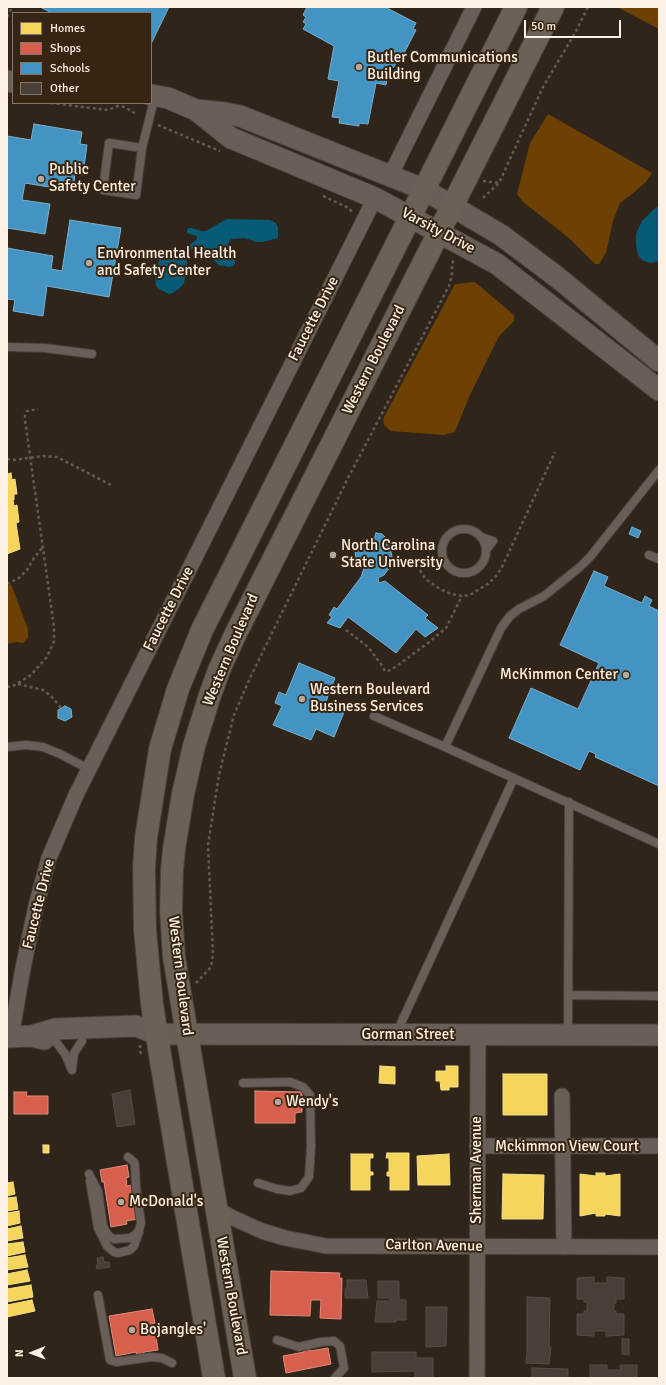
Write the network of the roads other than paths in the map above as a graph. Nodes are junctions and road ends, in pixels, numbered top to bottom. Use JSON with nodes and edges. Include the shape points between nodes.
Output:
{"nodes":[{"id":1,"x":474,"y":7,"type":"edge"},
{"id":2,"x":516,"y":7,"type":"edge"},
{"id":3,"x":553,"y":7,"type":"edge"},
{"id":4,"x":153,"y":95,"type":"edge"},
{"id":5,"x":151,"y":104,"type":"edge"},
{"id":6,"x":196,"y":110,"type":"junction"},
{"id":7,"x":142,"y":148,"type":"junction"},
{"id":8,"x":390,"y":176,"type":"junction"},
{"id":9,"x":423,"y":190,"type":"junction"},
{"id":10,"x":375,"y":198,"type":"junction"},
{"id":11,"x":452,"y":207,"type":"junction"},
{"id":12,"x":409,"y":217,"type":"junction"},
{"id":13,"x":439,"y":232,"type":"junction"},
{"id":14,"x":7,"y":347,"type":"edge"},
{"id":15,"x":92,"y":354,"type":"dead end"},
{"id":16,"x":659,"y":361,"type":"edge"},
{"id":17,"x":659,"y":390,"type":"edge"},
{"id":18,"x":659,"y":470,"type":"edge"},
{"id":19,"x":481,"y":537,"type":"joint"},
{"id":20,"x":650,"y":555,"type":"dead end"},
{"id":21,"x":659,"y":559,"type":"edge"},
{"id":22,"x":374,"y":716,"type":"dead end"},
{"id":23,"x":7,"y":747,"type":"edge"},
{"id":24,"x":445,"y":747,"type":"junction"},
{"id":25,"x":89,"y":769,"type":"junction"},
{"id":26,"x":514,"y":778,"type":"junction"},
{"id":27,"x":569,"y":802,"type":"junction"},
{"id":28,"x":659,"y":844,"type":"edge"},
{"id":29,"x":568,"y":995,"type":"junction"},
{"id":30,"x":659,"y":996,"type":"edge"},
{"id":31,"x":157,"y":1034,"type":"junction"},
{"id":32,"x":186,"y":1034,"type":"junction"},
{"id":33,"x":395,"y":1035,"type":"junction"},
{"id":34,"x":478,"y":1035,"type":"junction"},
{"id":35,"x":568,"y":1035,"type":"junction"},
{"id":36,"x":659,"y":1035,"type":"edge"},
{"id":37,"x":16,"y":1036,"type":"edge"},
{"id":38,"x":82,"y":1041,"type":"junction"},
{"id":39,"x":56,"y":1042,"type":"junction"},
{"id":40,"x":244,"y":1083,"type":"dead end"},
{"id":41,"x":562,"y":1096,"type":"dead end"},
{"id":42,"x":477,"y":1146,"type":"junction"},
{"id":43,"x":656,"y":1146,"type":"dead end"},
{"id":44,"x":563,"y":1147,"type":"junction"},
{"id":45,"x":128,"y":1157,"type":"dead end"},
{"id":46,"x":258,"y":1184,"type":"dead end"},
{"id":47,"x":216,"y":1209,"type":"junction"},
{"id":48,"x":139,"y":1230,"type":"junction"},
{"id":49,"x":477,"y":1246,"type":"junction"},
{"id":50,"x":564,"y":1247,"type":"junction"},
{"id":51,"x":659,"y":1247,"type":"edge"},
{"id":52,"x":98,"y":1295,"type":"dead end"},
{"id":53,"x":277,"y":1340,"type":"dead end"},
{"id":54,"x":172,"y":1363,"type":"dead end"},
{"id":55,"x":214,"y":1378,"type":"edge"},
{"id":56,"x":245,"y":1378,"type":"edge"},
{"id":57,"x":335,"y":1378,"type":"edge"},
{"id":58,"x":477,"y":1378,"type":"edge"}],
"edges":[{"from":1,"to":8,"type":"street"},
{"from":2,"to":9,"type":"main road","name":"Western Boulevard"},
{"from":3,"to":11,"type":"main road","name":"Western Boulevard"},
{"from":4,"to":6,"type":"street","name":"Varsity Drive","via":[[168,98]]},
{"from":5,"to":7,"type":"lane"},
{"from":6,"to":8,"type":"street","name":"Varsity Drive","via":[[240,116]]},
{"from":6,"to":10,"type":"street","name":"Varsity Drive","via":[[231,138]]},
{"from":7,"to":7,"type":"lane","via":[[136,195],[102,190],[109,143]]},
{"from":8,"to":9,"type":"street","name":"Varsity Drive"},
{"from":9,"to":11,"type":"street","name":"Varsity Drive"},
{"from":9,"to":12,"type":"main road","name":"Western Boulevard"},
{"from":10,"to":12,"type":"street","name":"Varsity Drive"},
{"from":10,"to":25,"type":"street","name":"Faucette Drive"},
{"from":11,"to":13,"type":"main road","name":"Western Boulevard"},
{"from":11,"to":16,"type":"street","name":"Varsity Drive","via":[[502,235]]},
{"from":12,"to":13,"type":"street","name":"Varsity Drive"},
{"from":12,"to":31,"type":"main road","name":"Western Boulevard","via":[[212,611],[186,668],[170,715],[160,749],[146,838],[144,868],[145,930]]},
{"from":13,"to":17,"type":"street","name":"Varsity Drive","via":[[497,264]]},
{"from":13,"to":32,"type":"main road","name":"Western Boulevard","via":[[235,635],[194,746],[183,794],[171,884],[171,933]]},
{"from":14,"to":15,"type":"lane","via":[[44,348]]},
{"from":18,"to":24,"type":"lane","via":[[580,567],[544,596],[519,608],[500,628]]},
{"from":19,"to":19,"type":"lane","via":[[493,541],[486,550],[483,564],[471,573],[463,574],[450,569],[442,556],[444,542],[448,536],[454,531],[468,529]]},
{"from":20,"to":21,"type":"lane"},
{"from":22,"to":24,"type":"lane"},
{"from":23,"to":25,"type":"lane","via":[[26,745],[43,748]]},
{"from":24,"to":26,"type":"lane"},
{"from":25,"to":37,"type":"street","name":"Faucette Drive","via":[[49,858],[32,929]]},
{"from":26,"to":27,"type":"lane"},
{"from":26,"to":33,"type":"lane"},
{"from":27,"to":28,"type":"lane"},
{"from":27,"to":29,"type":"lane"},
{"from":29,"to":30,"type":"lane"},
{"from":29,"to":35,"type":"lane"},
{"from":31,"to":32,"type":"street","name":"Gorman Street"},
{"from":31,"to":37,"type":"street","name":"Gorman Street","via":[[136,1026],[55,1029]]},
{"from":31,"to":38,"type":"street","name":"Gorman Street","via":[[139,1040]]},
{"from":31,"to":55,"type":"main road","name":"Western Boulevard"},
{"from":32,"to":33,"type":"street","name":"Gorman Street"},
{"from":32,"to":47,"type":"main road","name":"Western Boulevard"},
{"from":33,"to":34,"type":"street","name":"Gorman Street"},
{"from":34,"to":35,"type":"street","name":"Gorman Street"},
{"from":34,"to":42,"type":"street","name":"Sherman Avenue"},
{"from":35,"to":36,"type":"street","name":"Gorman Street"},
{"from":37,"to":39,"type":"street","name":"Gorman Street"},
{"from":38,"to":39,"type":"street","name":"Gorman Street"},
{"from":38,"to":39,"type":"lane","via":[[74,1053],[72,1070]]},
{"from":40,"to":46,"type":"lane","via":[[290,1082],[303,1087],[310,1095],[309,1177],[301,1188],[290,1191]]},
{"from":41,"to":44,"type":"street"},
{"from":42,"to":44,"type":"street","name":"Mckimmon View Court"},
{"from":42,"to":49,"type":"street","name":"Sherman Avenue"},
{"from":43,"to":44,"type":"street","name":"Mckimmon View Court"},
{"from":44,"to":50,"type":"street"},
{"from":45,"to":48,"type":"lane","via":[[135,1166],[141,1223]]},
{"from":47,"to":49,"type":"street","name":"Carlton Avenue","via":[[262,1231],[326,1246]]},
{"from":47,"to":56,"type":"main road","name":"Western Boulevard"},
{"from":48,"to":48,"type":"lane","via":[[134,1246],[130,1250],[118,1253],[107,1246],[98,1228],[89,1174],[98,1191],[103,1226],[110,1237],[130,1238]]},
{"from":49,"to":50,"type":"street","name":"Carlton Avenue"},
{"from":49,"to":58,"type":"street","name":"Sherman Avenue"},
{"from":50,"to":51,"type":"street","name":"Carlton Avenue"},
{"from":52,"to":54,"type":"lane","via":[[110,1360],[116,1362],[152,1357]]},
{"from":53,"to":57,"type":"lane","via":[[299,1347],[334,1341],[340,1346],[344,1368]]}]}
